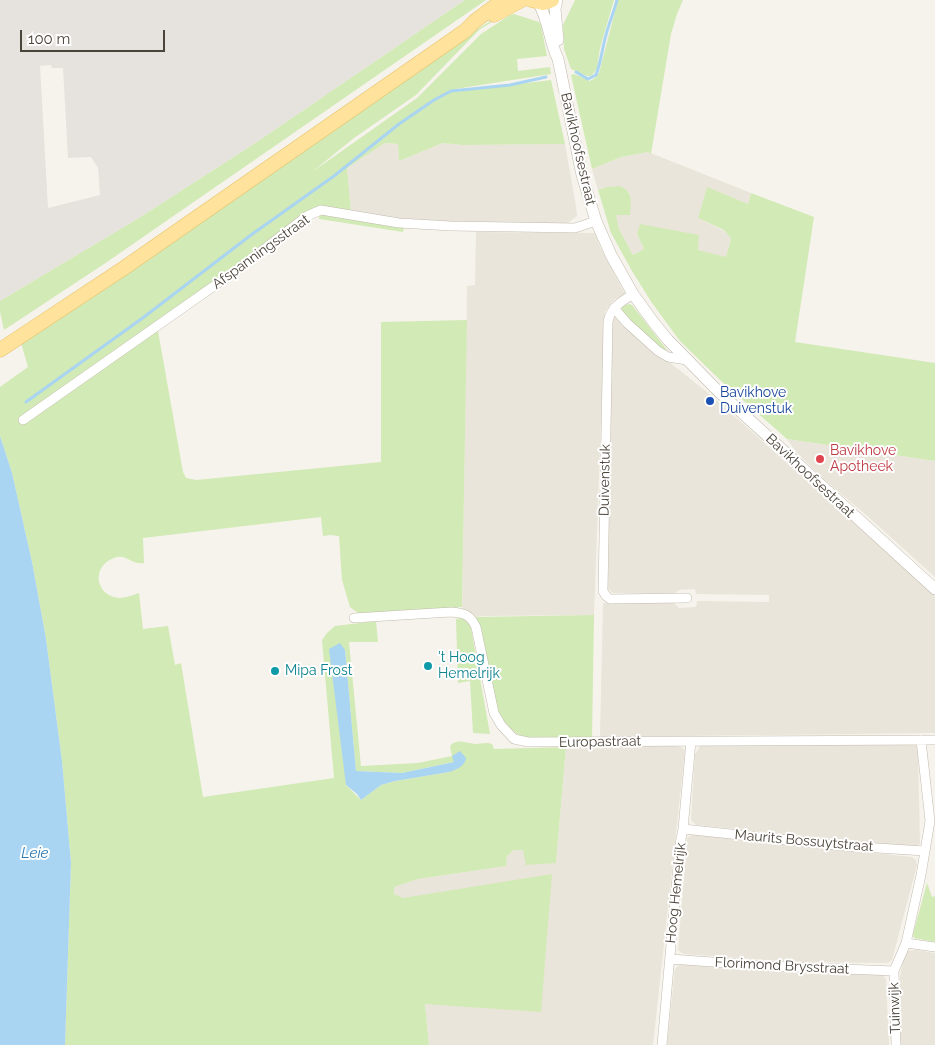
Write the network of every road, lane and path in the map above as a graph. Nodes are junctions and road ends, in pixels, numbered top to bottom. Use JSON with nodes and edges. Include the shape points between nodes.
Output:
{"nodes":[{"id":1,"x":502,"y":0,"type":"edge"},
{"id":2,"x":522,"y":0,"type":"edge"},
{"id":3,"x":557,"y":0,"type":"edge"},
{"id":4,"x":540,"y":1,"type":"edge"},
{"id":5,"x":465,"y":31,"type":"junction"},
{"id":6,"x":558,"y":59,"type":"junction"},
{"id":7,"x":596,"y":221,"type":"junction"},
{"id":8,"x":633,"y":294,"type":"junction"},
{"id":9,"x":614,"y":308,"type":"junction"},
{"id":10,"x":0,"y":350,"type":"edge"},
{"id":11,"x":688,"y":360,"type":"junction"},
{"id":12,"x":23,"y":420,"type":"dead end"},
{"id":13,"x":935,"y":590,"type":"edge"},
{"id":14,"x":687,"y":598,"type":"dead end"},
{"id":15,"x":354,"y":618,"type":"dead end"},
{"id":16,"x":921,"y":740,"type":"junction"},
{"id":17,"x":935,"y":740,"type":"edge"},
{"id":18,"x":691,"y":741,"type":"junction"},
{"id":19,"x":930,"y":821,"type":"junction"},
{"id":20,"x":683,"y":829,"type":"junction"},
{"id":21,"x":935,"y":837,"type":"edge"},
{"id":22,"x":925,"y":851,"type":"junction"},
{"id":23,"x":906,"y":943,"type":"junction"},
{"id":24,"x":935,"y":947,"type":"edge"},
{"id":25,"x":670,"y":959,"type":"junction"},
{"id":26,"x":894,"y":971,"type":"junction"},
{"id":27,"x":662,"y":1045,"type":"edge"},
{"id":28,"x":896,"y":1045,"type":"edge"}],
"edges":[{"from":1,"to":5,"type":"main road"},
{"from":2,"to":5,"type":"main road"},
{"from":3,"to":6,"type":"street","name":"Bavikhoofsestraat"},
{"from":4,"to":6,"type":"street","name":"Bavikhoofsestraat"},
{"from":5,"to":10,"type":"main road","via":[[132,263]]},
{"from":6,"to":7,"type":"street","name":"Bavikhoofsestraat","via":[[582,175]]},
{"from":7,"to":8,"type":"street","name":"Bavikhoofsestraat"},
{"from":7,"to":12,"type":"street","name":"Afspanningsstraat","via":[[575,228],[451,226],[399,223],[321,210],[307,216],[241,267]]},
{"from":8,"to":9,"type":"street"},
{"from":8,"to":11,"type":"street","name":"Bavikhoofsestraat","via":[[668,340]]},
{"from":9,"to":11,"type":"street","via":[[658,350],[668,357]]},
{"from":9,"to":14,"type":"street","name":"Duivenstuk","via":[[608,322],[603,591],[610,598]]},
{"from":11,"to":13,"type":"street","name":"Bavikhoofsestraat"},
{"from":15,"to":18,"type":"street","name":"Europastraat","via":[[451,612],[468,615],[476,627],[494,713],[514,739],[528,742]]},
{"from":16,"to":17,"type":"street","name":"Europastraat"},
{"from":16,"to":18,"type":"street","name":"Europastraat"},
{"from":16,"to":19,"type":"street","name":"Tuinwijk"},
{"from":18,"to":20,"type":"street","name":"Hoog Hemelrijk"},
{"from":19,"to":21,"type":"street","name":"Tuinwijk"},
{"from":19,"to":22,"type":"street","name":"Tuinwijk"},
{"from":20,"to":22,"type":"street","name":"Maurits Bossuytstraat"},
{"from":20,"to":25,"type":"street","name":"Hoog Hemelrijk"},
{"from":22,"to":23,"type":"street","name":"Tuinwijk"},
{"from":23,"to":24,"type":"street"},
{"from":23,"to":26,"type":"street","name":"Tuinwijk"},
{"from":25,"to":26,"type":"street","name":"Florimond Brysstraat"},
{"from":25,"to":27,"type":"street","name":"Hoog Hemelrijk"},
{"from":26,"to":28,"type":"street","name":"Tuinwijk"}]}
